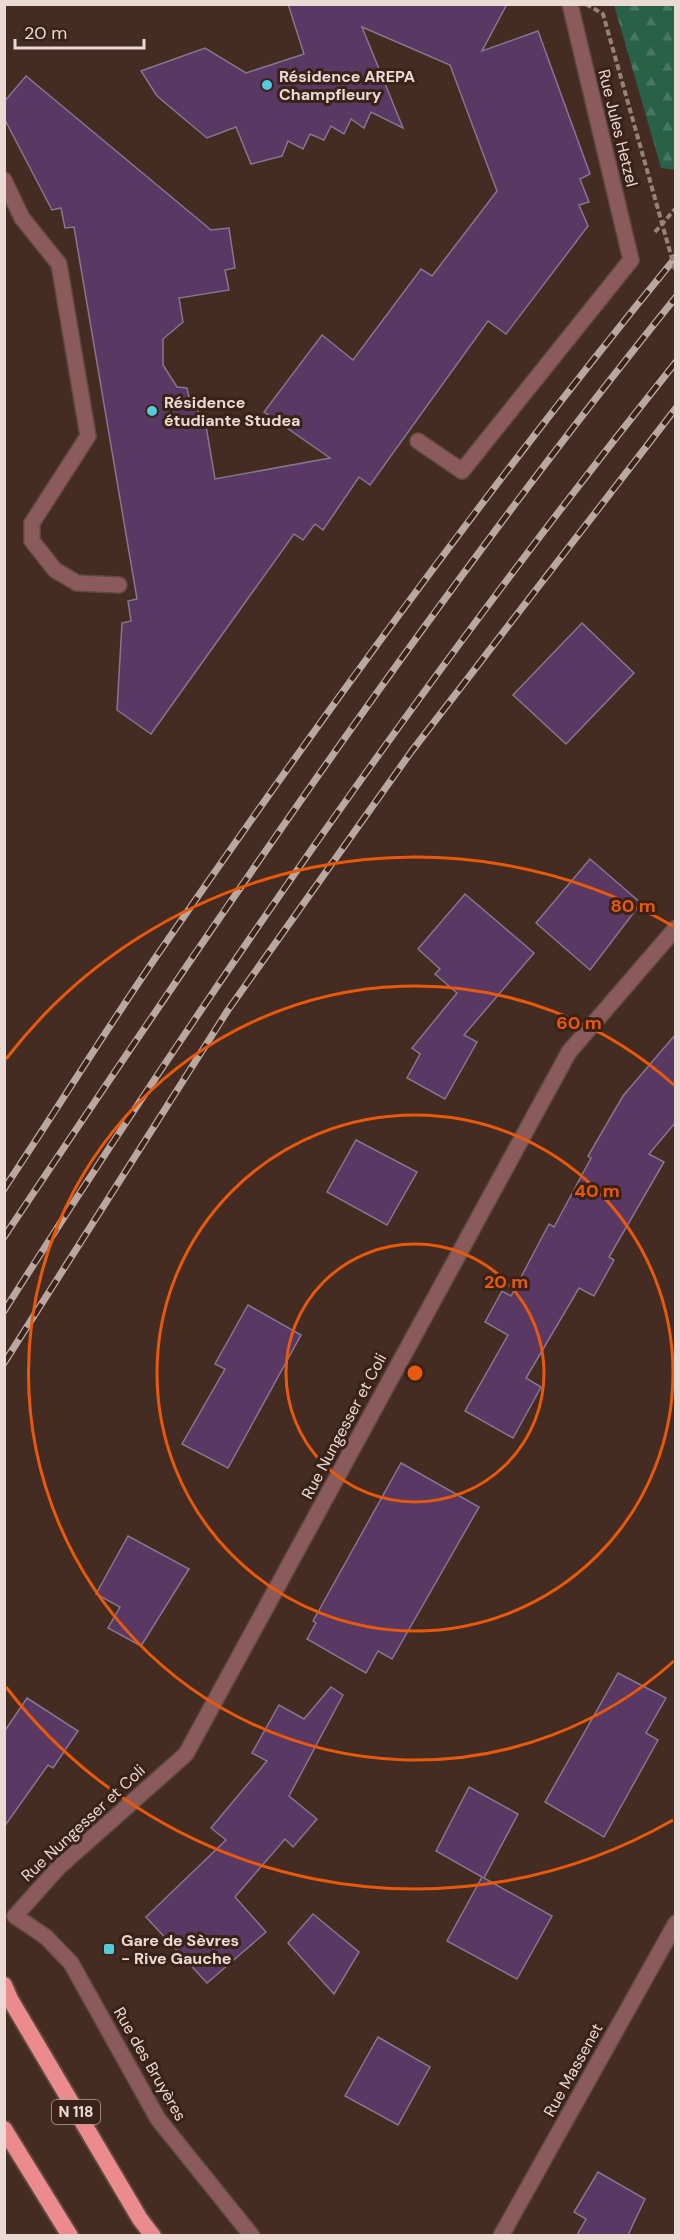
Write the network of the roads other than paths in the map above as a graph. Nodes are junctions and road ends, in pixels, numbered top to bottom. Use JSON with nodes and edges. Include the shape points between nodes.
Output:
{"nodes":[{"id":1,"x":570,"y":4,"type":"edge"},
{"id":2,"x":4,"y":180,"type":"edge"},
{"id":3,"x":418,"y":441,"type":"dead end"},
{"id":4,"x":119,"y":585,"type":"dead end"},
{"id":5,"x":675,"y":928,"type":"edge"},
{"id":6,"x":15,"y":1916,"type":"joint"},
{"id":7,"x":675,"y":1923,"type":"edge"},
{"id":8,"x":4,"y":1985,"type":"edge"},
{"id":9,"x":4,"y":2129,"type":"edge"},
{"id":10,"x":70,"y":2235,"type":"edge"},
{"id":11,"x":153,"y":2235,"type":"edge"},
{"id":12,"x":252,"y":2235,"type":"edge"},
{"id":13,"x":501,"y":2235,"type":"edge"}],
"edges":[{"from":1,"to":3,"type":"street","name":"Rue Jules Hetzel","via":[[631,260],[462,471]]},
{"from":2,"to":4,"type":"street","via":[[22,218],[59,264],[88,436],[32,523],[32,541],[55,570],[77,583]]},
{"from":5,"to":6,"type":"street","name":"Rue Nungesser et Coli","via":[[569,1052],[186,1754],[59,1867]]},
{"from":6,"to":12,"type":"street","name":"Rue des Bruyères","via":[[46,1937],[71,1963],[158,2119]]},
{"from":7,"to":13,"type":"street","name":"Rue Massenet"},
{"from":8,"to":11,"type":"highway","number":"N 118","via":[[134,2209]]},
{"from":9,"to":10,"type":"highway"}]}
